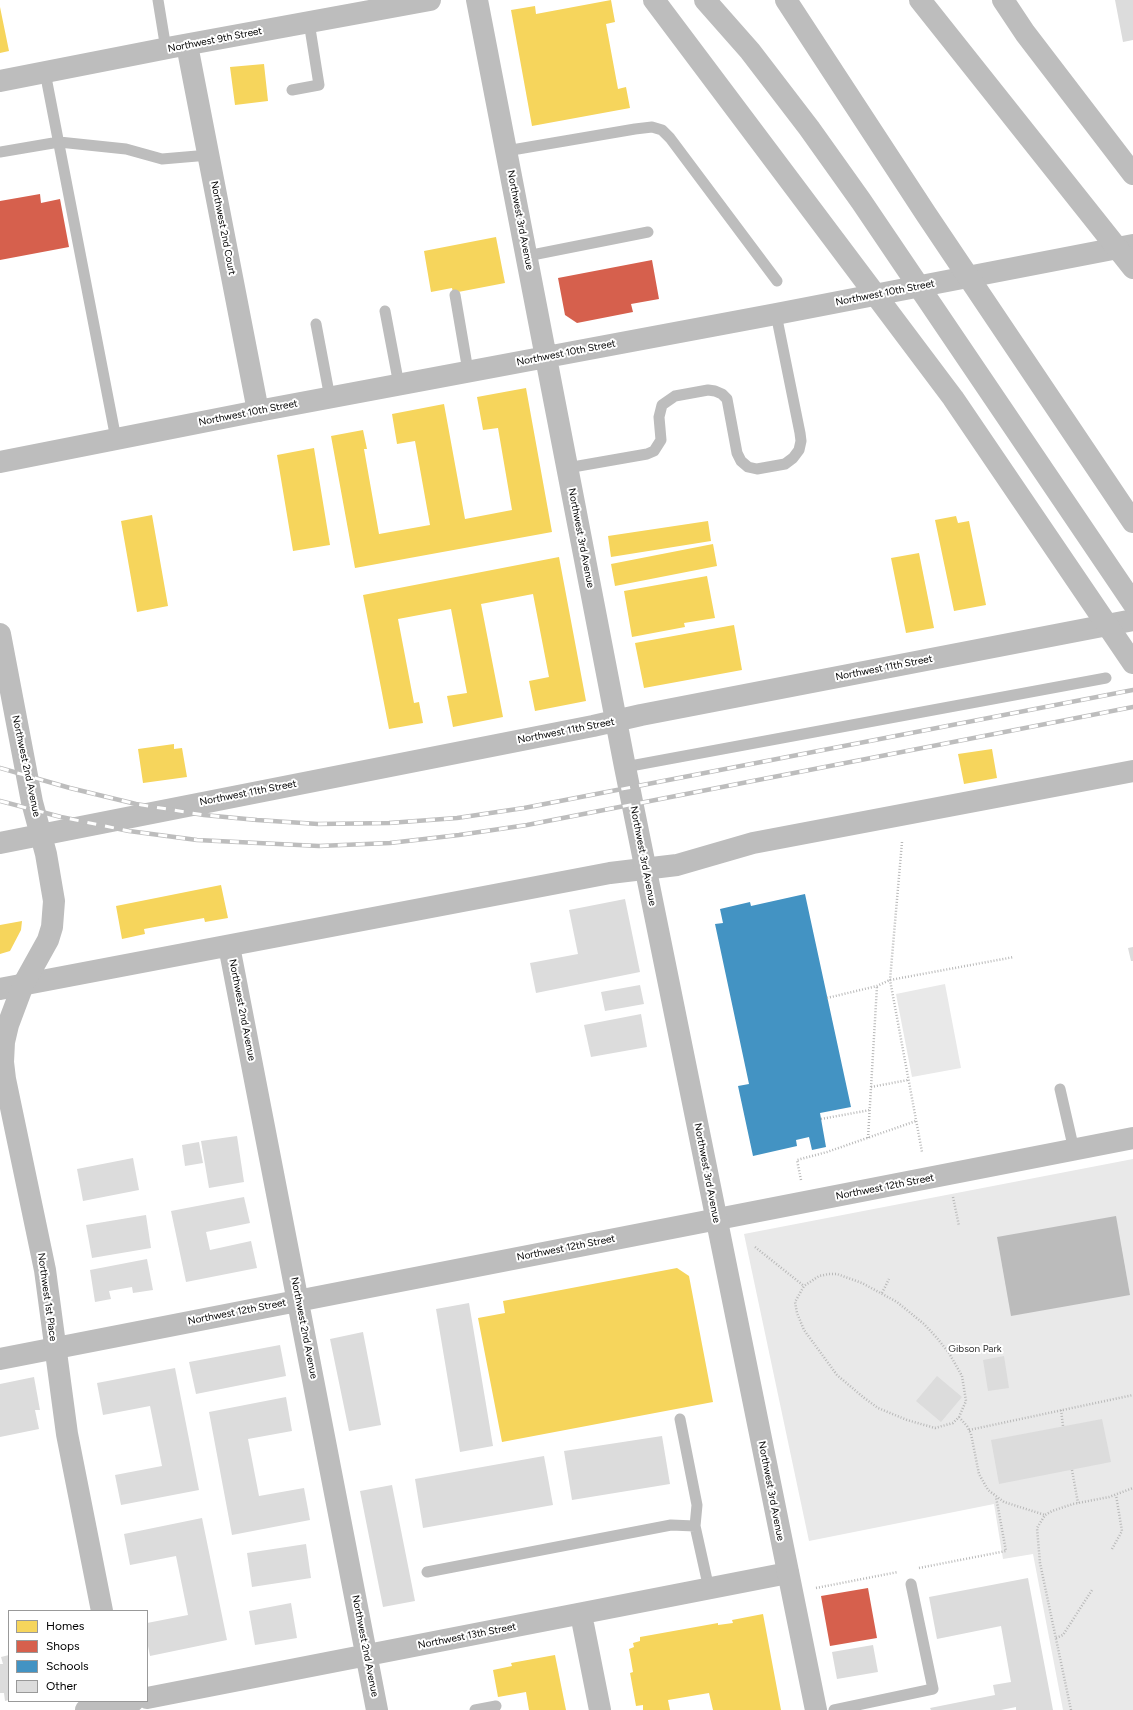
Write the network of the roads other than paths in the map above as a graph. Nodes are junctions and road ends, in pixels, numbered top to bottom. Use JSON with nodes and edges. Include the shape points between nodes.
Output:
{"nodes":[{"id":1,"x":158,"y":0,"type":"edge"},
{"id":2,"x":430,"y":0,"type":"edge"},
{"id":3,"x":477,"y":0,"type":"edge"},
{"id":4,"x":654,"y":0,"type":"edge"},
{"id":5,"x":705,"y":0,"type":"edge"},
{"id":6,"x":786,"y":0,"type":"edge"},
{"id":7,"x":920,"y":0,"type":"edge"},
{"id":8,"x":1003,"y":0,"type":"edge"},
{"id":9,"x":309,"y":22,"type":"junction"},
{"id":10,"x":177,"y":47,"type":"junction"},
{"id":11,"x":45,"y":72,"type":"junction"},
{"id":12,"x":0,"y":81,"type":"edge"},
{"id":13,"x":292,"y":90,"type":"dead end"},
{"id":14,"x":59,"y":142,"type":"junction"},
{"id":15,"x":506,"y":151,"type":"junction"},
{"id":16,"x":0,"y":152,"type":"edge"},
{"id":17,"x":209,"y":155,"type":"junction"},
{"id":18,"x":1130,"y":171,"type":"edge"},
{"id":19,"x":648,"y":232,"type":"dead end"},
{"id":20,"x":1133,"y":245,"type":"edge"},
{"id":21,"x":527,"y":256,"type":"junction"},
{"id":22,"x":1133,"y":268,"type":"edge"},
{"id":23,"x":777,"y":281,"type":"dead end"},
{"id":24,"x":455,"y":295,"type":"dead end"},
{"id":25,"x":385,"y":311,"type":"dead end"},
{"id":26,"x":776,"y":314,"type":"junction"},
{"id":27,"x":316,"y":324,"type":"dead end"},
{"id":28,"x":546,"y":357,"type":"junction"},
{"id":29,"x":468,"y":371,"type":"junction"},
{"id":30,"x":399,"y":385,"type":"junction"},
{"id":31,"x":330,"y":398,"type":"junction"},
{"id":32,"x":258,"y":411,"type":"junction"},
{"id":33,"x":116,"y":439,"type":"junction"},
{"id":34,"x":0,"y":462,"type":"edge"},
{"id":35,"x":567,"y":468,"type":"junction"},
{"id":36,"x":1133,"y":522,"type":"edge"},
{"id":37,"x":1133,"y":603,"type":"edge"},
{"id":38,"x":1133,"y":620,"type":"edge"},
{"id":39,"x":0,"y":634,"type":"edge"},
{"id":40,"x":1133,"y":663,"type":"edge"},
{"id":41,"x":1106,"y":678,"type":"dead end"},
{"id":42,"x":616,"y":721,"type":"junction"},
{"id":43,"x":625,"y":767,"type":"junction"},
{"id":44,"x":1133,"y":771,"type":"edge"},
{"id":45,"x":41,"y":835,"type":"junction"},
{"id":46,"x":0,"y":842,"type":"edge"},
{"id":47,"x":646,"y":869,"type":"junction"},
{"id":48,"x":229,"y":946,"type":"junction"},
{"id":49,"x":23,"y":985,"type":"junction"},
{"id":50,"x":0,"y":989,"type":"edge"},
{"id":51,"x":1060,"y":1089,"type":"dead end"},
{"id":52,"x":1133,"y":1138,"type":"edge"},
{"id":53,"x":1074,"y":1150,"type":"junction"},
{"id":54,"x":716,"y":1220,"type":"junction"},
{"id":55,"x":298,"y":1300,"type":"junction"},
{"id":56,"x":55,"y":1348,"type":"junction"},
{"id":57,"x":0,"y":1359,"type":"edge"},
{"id":58,"x":680,"y":1419,"type":"dead end"},
{"id":59,"x":695,"y":1526,"type":"junction"},
{"id":60,"x":427,"y":1572,"type":"dead end"},
{"id":61,"x":788,"y":1573,"type":"junction"},
{"id":62,"x":911,"y":1584,"type":"dead end"},
{"id":63,"x":709,"y":1588,"type":"junction"},
{"id":64,"x":102,"y":1610,"type":"edge"},
{"id":65,"x":581,"y":1614,"type":"junction"},
{"id":66,"x":367,"y":1656,"type":"junction"},
{"id":67,"x":148,"y":1698,"type":"edge"},
{"id":68,"x":124,"y":1704,"type":"edge"},
{"id":69,"x":496,"y":1706,"type":"dead end"},
{"id":70,"x":86,"y":1710,"type":"edge"},
{"id":71,"x":377,"y":1710,"type":"edge"},
{"id":72,"x":475,"y":1710,"type":"edge"},
{"id":73,"x":600,"y":1710,"type":"edge"},
{"id":74,"x":816,"y":1710,"type":"edge"},
{"id":75,"x":834,"y":1710,"type":"edge"}],
"edges":[{"from":1,"to":10,"type":"lane"},
{"from":2,"to":9,"type":"main road","name":"Northwest 9th Street"},
{"from":3,"to":15,"type":"main road","name":"Northwest 3rd Avenue"},
{"from":4,"to":40,"type":"main road","via":[[953,398]]},
{"from":5,"to":37,"type":"main road","via":[[776,83],[861,202]]},
{"from":6,"to":36,"type":"main road"},
{"from":7,"to":22,"type":"main road"},
{"from":8,"to":18,"type":"main road","via":[[1025,33]]},
{"from":9,"to":10,"type":"main road","name":"Northwest 9th Street"},
{"from":9,"to":13,"type":"lane","via":[[319,86]]},
{"from":10,"to":11,"type":"main road","name":"Northwest 9th Street"},
{"from":10,"to":17,"type":"main road","name":"Northwest 2nd Court"},
{"from":11,"to":12,"type":"main road","name":"Northwest 9th Street"},
{"from":11,"to":14,"type":"lane"},
{"from":14,"to":16,"type":"lane"},
{"from":14,"to":17,"type":"lane","via":[[126,149],[162,159]]},
{"from":14,"to":33,"type":"lane"},
{"from":15,"to":21,"type":"main road","name":"Northwest 3rd Avenue"},
{"from":15,"to":23,"type":"lane","via":[[635,128],[652,127],[662,130]]},
{"from":17,"to":32,"type":"main road","name":"Northwest 2nd Court"},
{"from":19,"to":21,"type":"lane"},
{"from":20,"to":26,"type":"main road","name":"Northwest 10th Street"},
{"from":21,"to":28,"type":"main road","name":"Northwest 3rd Avenue"},
{"from":24,"to":29,"type":"lane"},
{"from":25,"to":30,"type":"lane"},
{"from":26,"to":28,"type":"main road","name":"Northwest 10th Street"},
{"from":26,"to":35,"type":"lane","via":[[800,433],[800,446],[793,458],[785,464],[757,469],[748,467],[741,461],[737,453],[727,399],[722,394],[708,390],[675,396],[662,405],[659,417],[661,440],[654,451]]},
{"from":27,"to":31,"type":"lane"},
{"from":28,"to":29,"type":"main road","name":"Northwest 10th Street"},
{"from":28,"to":35,"type":"main road","name":"Northwest 3rd Avenue"},
{"from":29,"to":30,"type":"main road","name":"Northwest 10th Street"},
{"from":30,"to":31,"type":"main road","name":"Northwest 10th Street"},
{"from":31,"to":32,"type":"main road","name":"Northwest 10th Street"},
{"from":32,"to":33,"type":"main road","name":"Northwest 10th Street"},
{"from":33,"to":34,"type":"main road","name":"Northwest 10th Street"},
{"from":35,"to":42,"type":"main road","name":"Northwest 3rd Avenue"},
{"from":38,"to":42,"type":"main road","name":"Northwest 11th Street"},
{"from":39,"to":45,"type":"main road","name":"Northwest 2nd Avenue"},
{"from":41,"to":43,"type":"lane"},
{"from":42,"to":43,"type":"main road","name":"Northwest 3rd Avenue"},
{"from":42,"to":45,"type":"main road","name":"Northwest 11th Street"},
{"from":43,"to":47,"type":"main road","name":"Northwest 3rd Avenue"},
{"from":44,"to":47,"type":"main road","via":[[771,839],[677,865]]},
{"from":45,"to":46,"type":"main road","name":"Northwest 11th Street"},
{"from":45,"to":49,"type":"main road","name":"Northwest 2nd Avenue","via":[[52,884],[54,912],[48,940]]},
{"from":47,"to":48,"type":"main road","via":[[610,873]]},
{"from":47,"to":54,"type":"main road","name":"Northwest 3rd Avenue"},
{"from":48,"to":49,"type":"main road"},
{"from":48,"to":55,"type":"main road","name":"Northwest 2nd Avenue"},
{"from":49,"to":50,"type":"main road"},
{"from":49,"to":56,"type":"main road","name":"Northwest 1st Place","via":[[7,1030],[3,1062],[45,1270]]},
{"from":51,"to":53,"type":"lane"},
{"from":52,"to":53,"type":"main road","name":"Northwest 12th Street"},
{"from":53,"to":54,"type":"main road","name":"Northwest 12th Street"},
{"from":54,"to":55,"type":"main road","name":"Northwest 12th Street"},
{"from":54,"to":61,"type":"main road","name":"Northwest 3rd Avenue"},
{"from":55,"to":56,"type":"main road","name":"Northwest 12th Street"},
{"from":55,"to":66,"type":"main road","name":"Northwest 2nd Avenue"},
{"from":56,"to":57,"type":"main road","name":"Northwest 12th Street"},
{"from":56,"to":64,"type":"main road","name":"Northwest 1st Place","via":[[67,1434]]},
{"from":58,"to":59,"type":"lane","via":[[697,1505]]},
{"from":59,"to":60,"type":"lane","via":[[671,1525]]},
{"from":59,"to":63,"type":"lane"},
{"from":61,"to":63,"type":"main road","name":"Northwest 13th Street"},
{"from":61,"to":74,"type":"main road","name":"Northwest 3rd Avenue"},
{"from":62,"to":75,"type":"lane","via":[[932,1688]]},
{"from":63,"to":65,"type":"main road","name":"Northwest 13th Street"},
{"from":65,"to":66,"type":"main road","name":"Northwest 13th Street"},
{"from":65,"to":73,"type":"main road"},
{"from":66,"to":67,"type":"main road","name":"Northwest 13th Street"},
{"from":66,"to":71,"type":"main road","name":"Northwest 2nd Avenue"},
{"from":68,"to":70,"type":"main road"},
{"from":69,"to":72,"type":"lane"}]}
